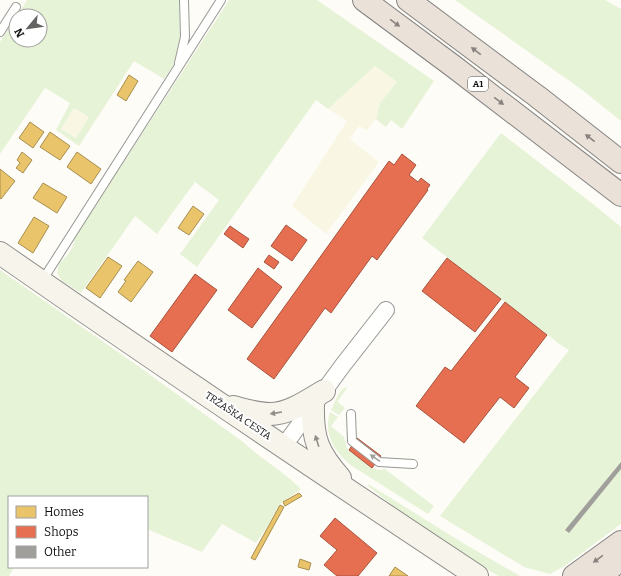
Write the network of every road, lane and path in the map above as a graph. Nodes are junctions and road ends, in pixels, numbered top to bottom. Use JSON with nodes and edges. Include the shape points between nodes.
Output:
{"nodes":[{"id":1,"x":184,"y":0,"type":"edge"},
{"id":2,"x":221,"y":0,"type":"edge"},
{"id":3,"x":364,"y":0,"type":"edge"},
{"id":4,"x":408,"y":0,"type":"edge"},
{"id":5,"x":16,"y":7,"type":"dead end"},
{"id":6,"x":0,"y":32,"type":"edge"},
{"id":7,"x":177,"y":67,"type":"junction"},
{"id":8,"x":621,"y":162,"type":"edge"},
{"id":9,"x":590,"y":170,"type":"junction"},
{"id":10,"x":621,"y":195,"type":"edge"},
{"id":11,"x":621,"y":210,"type":"edge"},
{"id":12,"x":0,"y":253,"type":"edge"},
{"id":13,"x":41,"y":282,"type":"junction"},
{"id":14,"x":386,"y":310,"type":"dead end"},
{"id":15,"x":319,"y":398,"type":"junction"},
{"id":16,"x":218,"y":402,"type":"junction"},
{"id":17,"x":351,"y":414,"type":"dead end"},
{"id":18,"x":283,"y":447,"type":"junction"},
{"id":19,"x":413,"y":464,"type":"dead end"},
{"id":20,"x":355,"y":496,"type":"junction"},
{"id":21,"x":621,"y":542,"type":"edge"},
{"id":22,"x":621,"y":560,"type":"edge"},
{"id":23,"x":477,"y":576,"type":"edge"},
{"id":24,"x":574,"y":576,"type":"edge"},
{"id":25,"x":602,"y":576,"type":"edge"}],
"edges":[{"from":1,"to":7,"type":"lane","via":[[185,37]]},
{"from":2,"to":7,"type":"lane"},
{"from":3,"to":9,"type":"highway","number":"A1","one_way":true},
{"from":8,"to":4,"type":"highway","number":"A1","one_way":true},
{"from":5,"to":6,"type":"lane"},
{"from":7,"to":13,"type":"lane"},
{"from":9,"to":10,"type":"highway","number":"A1"},
{"from":9,"to":11,"type":"highway","via":[[609,200]]},
{"from":12,"to":13,"type":"main road","name":"TRŽAŠKA CESTA"},
{"from":13,"to":16,"type":"main road","name":"TRŽAŠKA CESTA"},
{"from":14,"to":15,"type":"street"},
{"from":15,"to":16,"type":"main road","one_way":true,"via":[[277,413],[261,413]]},
{"from":15,"to":18,"type":"street"},
{"from":20,"to":15,"type":"main road","one_way":true,"via":[[321,452],[314,432]]},
{"from":16,"to":18,"type":"main road","name":"TRŽAŠKA CESTA"},
{"from":19,"to":17,"type":"lane","one_way":true,"via":[[379,462],[352,441]]},
{"from":18,"to":20,"type":"main road","name":"TRŽAŠKA CESTA"},
{"from":20,"to":23,"type":"main road","name":"TRŽAŠKA CESTA"},
{"from":21,"to":24,"type":"highway","one_way":true},
{"from":22,"to":25,"type":"highway"}]}
